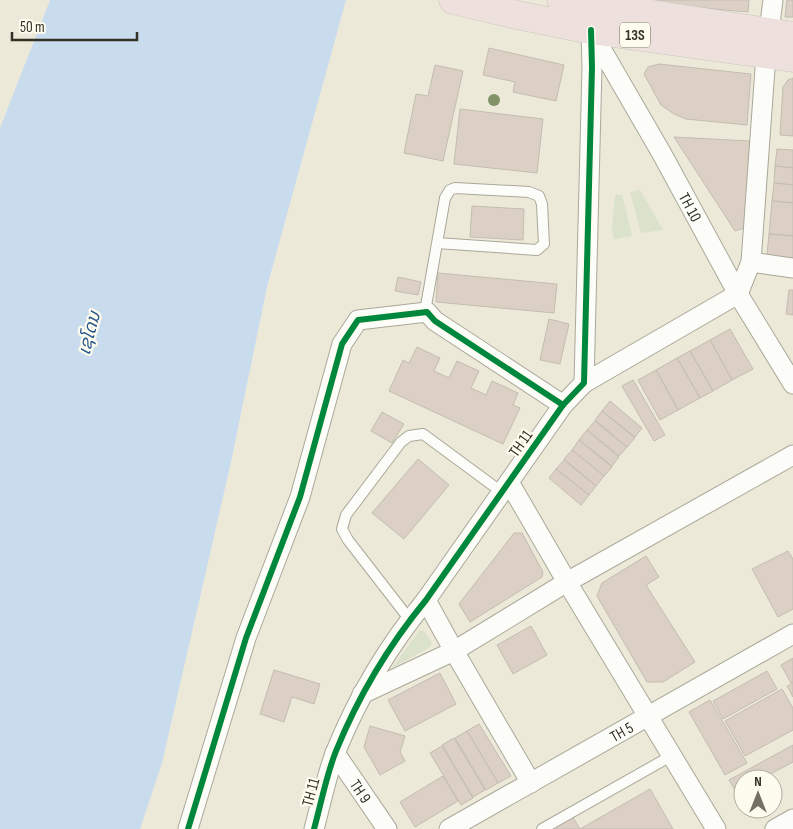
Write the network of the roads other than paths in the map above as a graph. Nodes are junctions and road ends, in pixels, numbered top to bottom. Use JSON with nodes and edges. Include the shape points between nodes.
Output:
{"nodes":[{"id":1,"x":773,"y":0,"type":"edge"},
{"id":2,"x":572,"y":1,"type":"edge"},
{"id":3,"x":465,"y":3,"type":"edge"},
{"id":4,"x":590,"y":30,"type":"junction"},
{"id":5,"x":776,"y":41,"type":"edge"},
{"id":6,"x":793,"y":58,"type":"edge"},
{"id":7,"x":437,"y":243,"type":"junction"},
{"id":8,"x":751,"y":262,"type":"junction"},
{"id":9,"x":793,"y":268,"type":"edge"},
{"id":10,"x":738,"y":294,"type":"junction"},
{"id":11,"x":427,"y":312,"type":"junction"},
{"id":12,"x":584,"y":383,"type":"junction"},
{"id":13,"x":793,"y":384,"type":"edge"},
{"id":14,"x":563,"y":405,"type":"junction"},
{"id":15,"x":793,"y":455,"type":"edge"},
{"id":16,"x":506,"y":488,"type":"junction"},
{"id":17,"x":567,"y":582,"type":"junction"},
{"id":18,"x":426,"y":600,"type":"junction"},
{"id":19,"x":410,"y":620,"type":"junction"},
{"id":20,"x":793,"y":634,"type":"edge"},
{"id":21,"x":454,"y":650,"type":"junction"},
{"id":22,"x":362,"y":694,"type":"junction"},
{"id":23,"x":649,"y":716,"type":"junction"},
{"id":24,"x":336,"y":753,"type":"junction"},
{"id":25,"x":671,"y":756,"type":"junction"},
{"id":26,"x":531,"y":783,"type":"junction"},
{"id":27,"x":793,"y":819,"type":"edge"},
{"id":28,"x":188,"y":829,"type":"edge"},
{"id":29,"x":314,"y":829,"type":"edge"},
{"id":30,"x":387,"y":829,"type":"edge"},
{"id":31,"x":449,"y":829,"type":"edge"},
{"id":32,"x":542,"y":829,"type":"edge"},
{"id":33,"x":716,"y":829,"type":"edge"},
{"id":34,"x":775,"y":829,"type":"edge"}],
"edges":[{"from":1,"to":5,"type":"street"},
{"from":2,"to":5,"type":"highway","number":"13S"},
{"from":3,"to":4,"type":"highway","number":"13S"},
{"from":4,"to":5,"type":"highway","number":"13S"},
{"from":4,"to":10,"type":"street","name":"TH 10"},
{"from":4,"to":12,"type":"street","via":[[592,67]]},
{"from":5,"to":6,"type":"highway","number":"13S"},
{"from":5,"to":8,"type":"street"},
{"from":7,"to":7,"type":"lane","via":[[537,250],[544,244],[539,196],[529,192],[450,190],[445,198]]},
{"from":7,"to":11,"type":"lane"},
{"from":8,"to":9,"type":"street"},
{"from":8,"to":10,"type":"street"},
{"from":10,"to":12,"type":"street","name":"TH 11"},
{"from":10,"to":13,"type":"street","name":"TH 10"},
{"from":11,"to":14,"type":"street","via":[[435,321]]},
{"from":11,"to":28,"type":"street","via":[[358,320],[342,344],[300,497],[246,638]]},
{"from":12,"to":14,"type":"street","name":"TH 11"},
{"from":14,"to":16,"type":"street","name":"TH 11"},
{"from":15,"to":17,"type":"street"},
{"from":16,"to":17,"type":"street"},
{"from":16,"to":18,"type":"street","name":"TH 11"},
{"from":16,"to":19,"type":"lane","via":[[423,434],[409,436],[401,442],[346,515],[342,528],[348,540]]},
{"from":17,"to":21,"type":"street"},
{"from":17,"to":23,"type":"street"},
{"from":18,"to":19,"type":"street","name":"TH 11"},
{"from":18,"to":21,"type":"street"},
{"from":19,"to":22,"type":"street","name":"TH 11"},
{"from":20,"to":23,"type":"street","name":"TH 5"},
{"from":21,"to":22,"type":"street"},
{"from":21,"to":26,"type":"street"},
{"from":22,"to":24,"type":"street","name":"TH 11"},
{"from":23,"to":25,"type":"street"},
{"from":23,"to":26,"type":"street","name":"TH 5"},
{"from":24,"to":29,"type":"street","name":"TH 11"},
{"from":24,"to":30,"type":"street","name":"TH 9"},
{"from":25,"to":32,"type":"lane"},
{"from":25,"to":33,"type":"street"},
{"from":26,"to":31,"type":"street","name":"TH 5"},
{"from":27,"to":34,"type":"street"}]}
